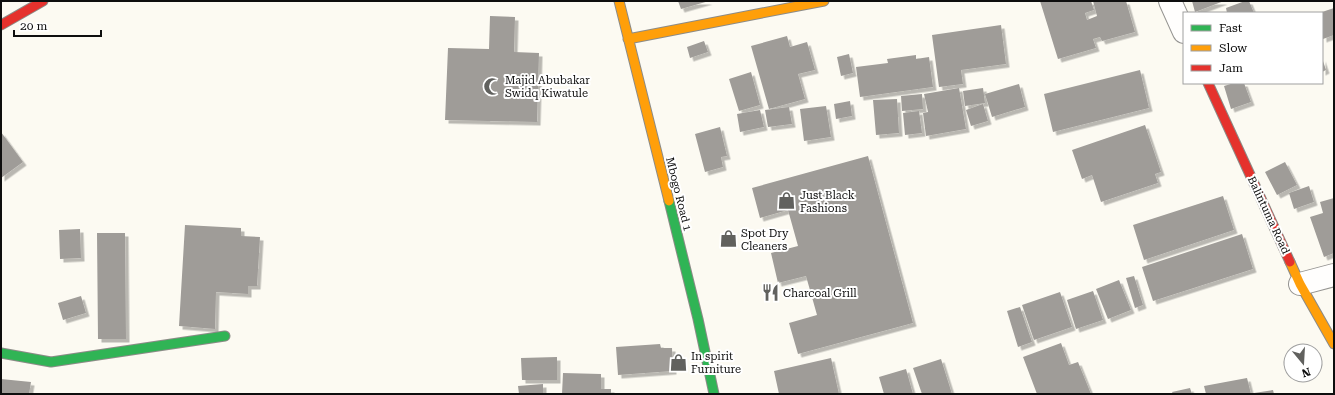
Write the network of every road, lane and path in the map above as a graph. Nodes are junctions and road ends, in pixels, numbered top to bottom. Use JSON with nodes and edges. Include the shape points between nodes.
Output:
{"nodes":[{"id":1,"x":43,"y":1,"type":"edge"},
{"id":2,"x":619,"y":1,"type":"edge"},
{"id":3,"x":824,"y":1,"type":"edge"},
{"id":4,"x":1170,"y":1,"type":"edge"},
{"id":5,"x":1,"y":25,"type":"edge"},
{"id":6,"x":1183,"y":30,"type":"edge"},
{"id":7,"x":628,"y":39,"type":"junction"},
{"id":8,"x":1208,"y":84,"type":"edge"},
{"id":9,"x":1334,"y":275,"type":"edge"},
{"id":10,"x":1300,"y":284,"type":"junction"},
{"id":11,"x":224,"y":336,"type":"dead end"},
{"id":12,"x":1334,"y":344,"type":"edge"},
{"id":13,"x":1,"y":353,"type":"edge"},
{"id":14,"x":714,"y":394,"type":"edge"}],
"edges":[{"from":1,"to":5,"type":"street"},
{"from":2,"to":7,"type":"street","name":"Mbogo Road 1"},
{"from":3,"to":7,"type":"street"},
{"from":4,"to":6,"type":"street"},
{"from":7,"to":14,"type":"street","name":"Mbogo Road 1","via":[[698,319]]},
{"from":8,"to":10,"type":"street","name":"Balintuma Road"},
{"from":9,"to":10,"type":"street"},
{"from":10,"to":12,"type":"street","name":"Balintuma Road"},
{"from":11,"to":13,"type":"street","via":[[51,362]]}]}
